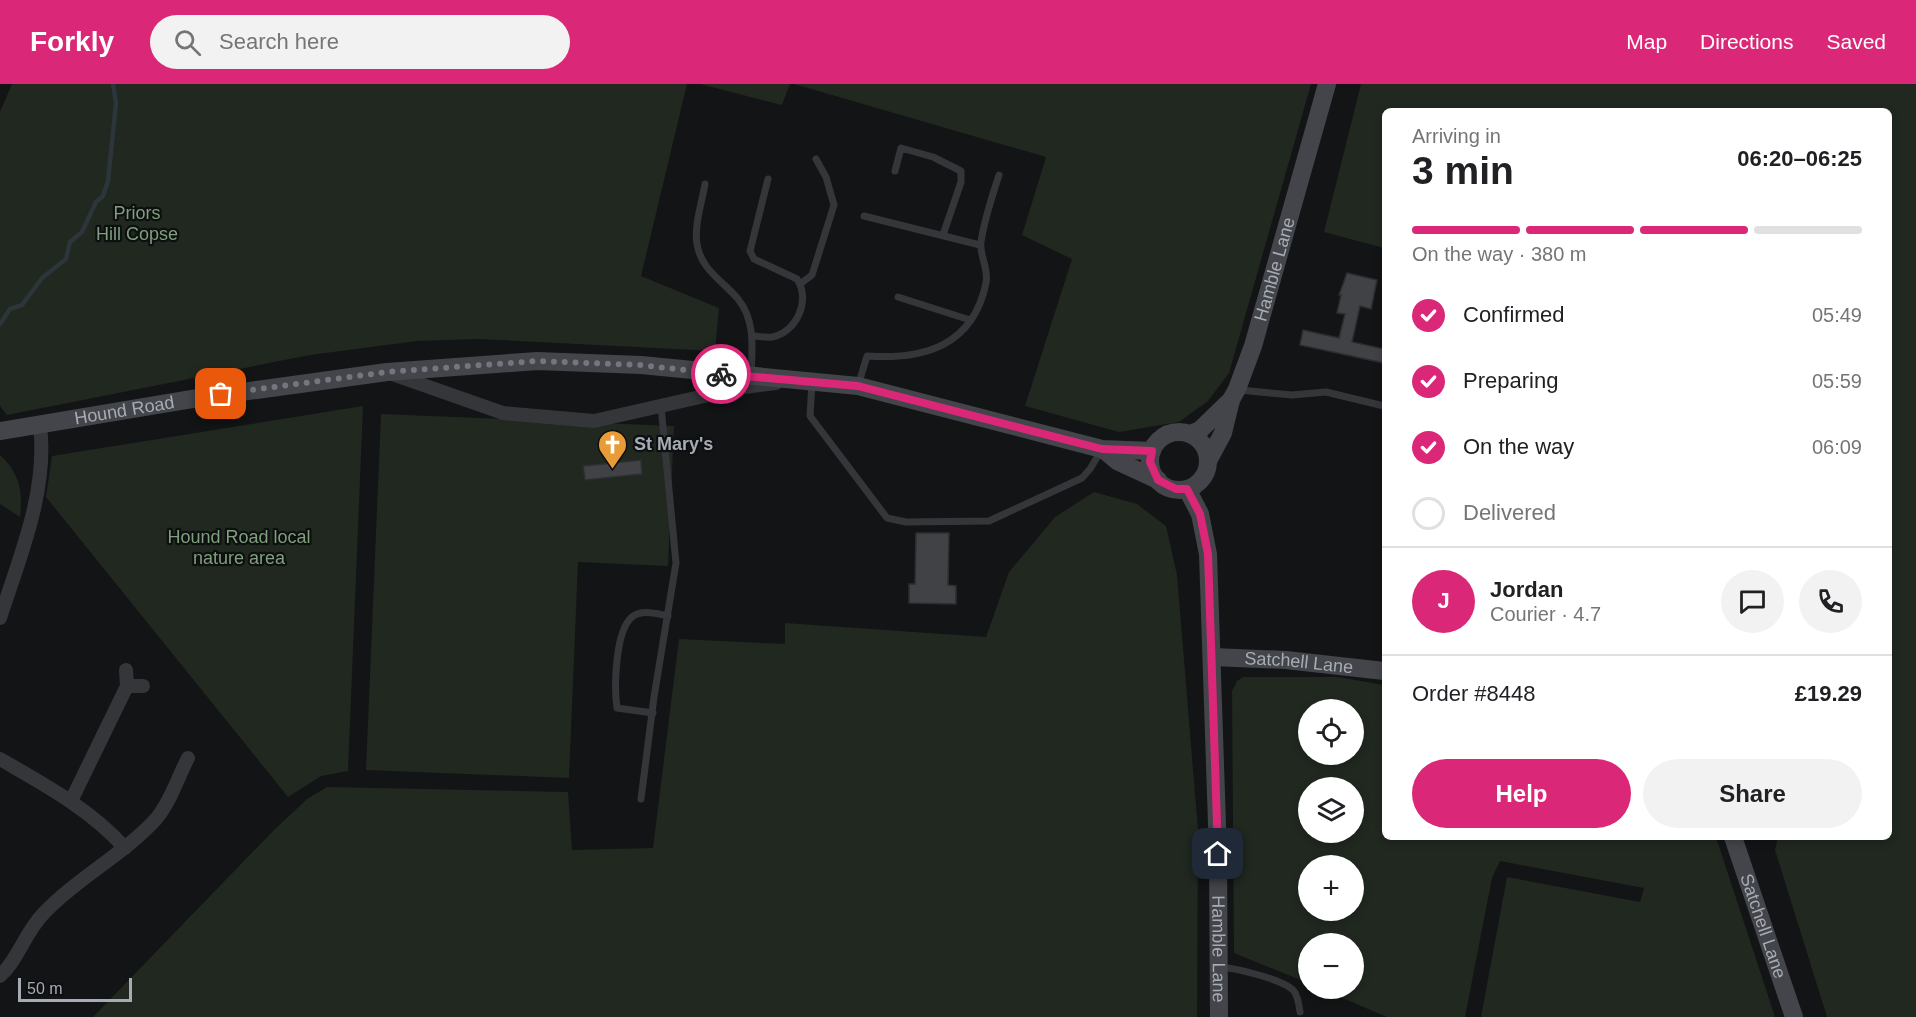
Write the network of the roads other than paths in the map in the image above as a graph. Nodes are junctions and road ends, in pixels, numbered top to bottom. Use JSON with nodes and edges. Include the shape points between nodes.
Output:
{"nodes":[{"id":1,"x":1327,"y":84,"type":"edge"},
{"id":2,"x":816,"y":159,"type":"dead end"},
{"id":3,"x":895,"y":171,"type":"dead end"},
{"id":4,"x":999,"y":175,"type":"dead end"},
{"id":5,"x":768,"y":179,"type":"dead end"},
{"id":6,"x":705,"y":184,"type":"dead end"},
{"id":7,"x":864,"y":216,"type":"dead end"},
{"id":8,"x":943,"y":235,"type":"junction"},
{"id":9,"x":980,"y":245,"type":"junction"},
{"id":10,"x":800,"y":284,"type":"junction"},
{"id":11,"x":898,"y":297,"type":"dead end"},
{"id":12,"x":970,"y":320,"type":"junction"},
{"id":13,"x":753,"y":336,"type":"junction"},
{"id":14,"x":387,"y":372,"type":"junction"},
{"id":15,"x":751,"y":377,"type":"junction"},
{"id":16,"x":806,"y":382,"type":"junction"},
{"id":17,"x":858,"y":386,"type":"junction"},
{"id":18,"x":1234,"y":395,"type":"junction"},
{"id":19,"x":661,"y":406,"type":"junction"},
{"id":20,"x":1382,"y":406,"type":"edge"},
{"id":21,"x":40,"y":425,"type":"junction"},
{"id":22,"x":0,"y":431,"type":"edge"},
{"id":23,"x":1190,"y":434,"type":"junction"},
{"id":24,"x":1102,"y":449,"type":"junction"},
{"id":25,"x":1152,"y":451,"type":"junction"},
{"id":26,"x":1208,"y":461,"type":"junction"},
{"id":27,"x":1158,"y":480,"type":"junction"},
{"id":28,"x":1187,"y":489,"type":"junction"},
{"id":29,"x":668,"y":616,"type":"junction"},
{"id":30,"x":0,"y":618,"type":"edge"},
{"id":31,"x":1212,"y":657,"type":"junction"},
{"id":32,"x":126,"y":670,"type":"dead end"},
{"id":33,"x":1382,"y":671,"type":"edge"},
{"id":34,"x":127,"y":686,"type":"junction"},
{"id":35,"x":143,"y":686,"type":"dead end"},
{"id":36,"x":653,"y":713,"type":"junction"},
{"id":37,"x":188,"y":758,"type":"dead end"},
{"id":38,"x":0,"y":759,"type":"edge"},
{"id":39,"x":641,"y":799,"type":"dead end"},
{"id":40,"x":71,"y":801,"type":"junction"},
{"id":41,"x":1734,"y":840,"type":"edge"},
{"id":42,"x":125,"y":848,"type":"junction"},
{"id":43,"x":1220,"y":967,"type":"junction"},
{"id":44,"x":0,"y":976,"type":"edge"},
{"id":45,"x":1300,"y":1012,"type":"dead end"},
{"id":46,"x":1219,"y":1017,"type":"edge"},
{"id":47,"x":1794,"y":1017,"type":"edge"}],
"edges":[{"from":1,"to":18,"type":"street","name":"Hamble Lane","via":[[1253,346]]},
{"from":2,"to":10,"type":"lane","via":[[834,206],[812,275]]},
{"from":3,"to":8,"type":"lane","via":[[901,148],[933,156],[961,171]]},
{"from":4,"to":9,"type":"lane"},
{"from":5,"to":10,"type":"lane","via":[[750,251],[754,259],[791,275]]},
{"from":6,"to":13,"type":"lane","via":[[697,244],[712,274],[738,300]]},
{"from":7,"to":8,"type":"lane"},
{"from":8,"to":9,"type":"lane"},
{"from":9,"to":12,"type":"lane","via":[[987,281]]},
{"from":10,"to":13,"type":"lane","via":[[802,309],[794,323],[772,337]]},
{"from":11,"to":12,"type":"lane"},
{"from":12,"to":17,"type":"lane","via":[[958,337],[933,351],[896,358],[867,356]]},
{"from":13,"to":15,"type":"lane"},
{"from":14,"to":15,"type":"street","name":"Hound Road","via":[[537,361],[640,365]]},
{"from":14,"to":19,"type":"street","via":[[503,413],[525,417],[594,421]]},
{"from":14,"to":21,"type":"street","name":"Hound Road"},
{"from":15,"to":16,"type":"street","name":"Hound Road"},
{"from":16,"to":17,"type":"street","name":"Hound Road"},
{"from":16,"to":19,"type":"street","via":[[744,387]]},
{"from":16,"to":24,"type":"lane","via":[[810,416],[887,518],[906,522],[989,521],[1082,478]]},
{"from":17,"to":24,"type":"street","name":"Hound Road"},
{"from":18,"to":20,"type":"lane","via":[[1326,392]]},
{"from":18,"to":23,"type":"street","name":"Hamble Lane","via":[[1200,430]]},
{"from":18,"to":26,"type":"street","via":[[1223,433]]},
{"from":19,"to":29,"type":"lane","via":[[676,563]]},
{"from":21,"to":22,"type":"street","name":"Hound Road"},
{"from":21,"to":30,"type":"street","via":[[42,471],[36,501]]},
{"from":23,"to":25,"type":"street","via":[[1169,434]]},
{"from":23,"to":26,"type":"street","via":[[1202,442]]},
{"from":24,"to":25,"type":"street","name":"Hound Road"},
{"from":24,"to":27,"type":"street","via":[[1117,461]]},
{"from":25,"to":27,"type":"street","via":[[1150,462]]},
{"from":26,"to":28,"type":"street","via":[[1204,475]]},
{"from":27,"to":28,"type":"street","via":[[1176,489]]},
{"from":28,"to":31,"type":"street","name":"Hamble Lane","via":[[1200,514],[1208,554]]},
{"from":29,"to":36,"type":"lane"},
{"from":29,"to":36,"type":"lane","via":[[646,612],[632,617],[620,637],[617,708]]},
{"from":31,"to":33,"type":"street","name":"Satchell Lane"},
{"from":31,"to":43,"type":"street","name":"Hamble Lane"},
{"from":32,"to":34,"type":"street"},
{"from":34,"to":35,"type":"street"},
{"from":34,"to":40,"type":"street"},
{"from":36,"to":39,"type":"lane"},
{"from":37,"to":42,"type":"street","via":[[157,817]]},
{"from":38,"to":40,"type":"street"},
{"from":40,"to":42,"type":"street","via":[[106,826]]},
{"from":41,"to":47,"type":"street","name":"Satchell Lane"},
{"from":42,"to":44,"type":"street","via":[[46,910],[28,930]]},
{"from":43,"to":45,"type":"lane","via":[[1289,987]]},
{"from":43,"to":46,"type":"street","name":"Hamble Lane"}]}
